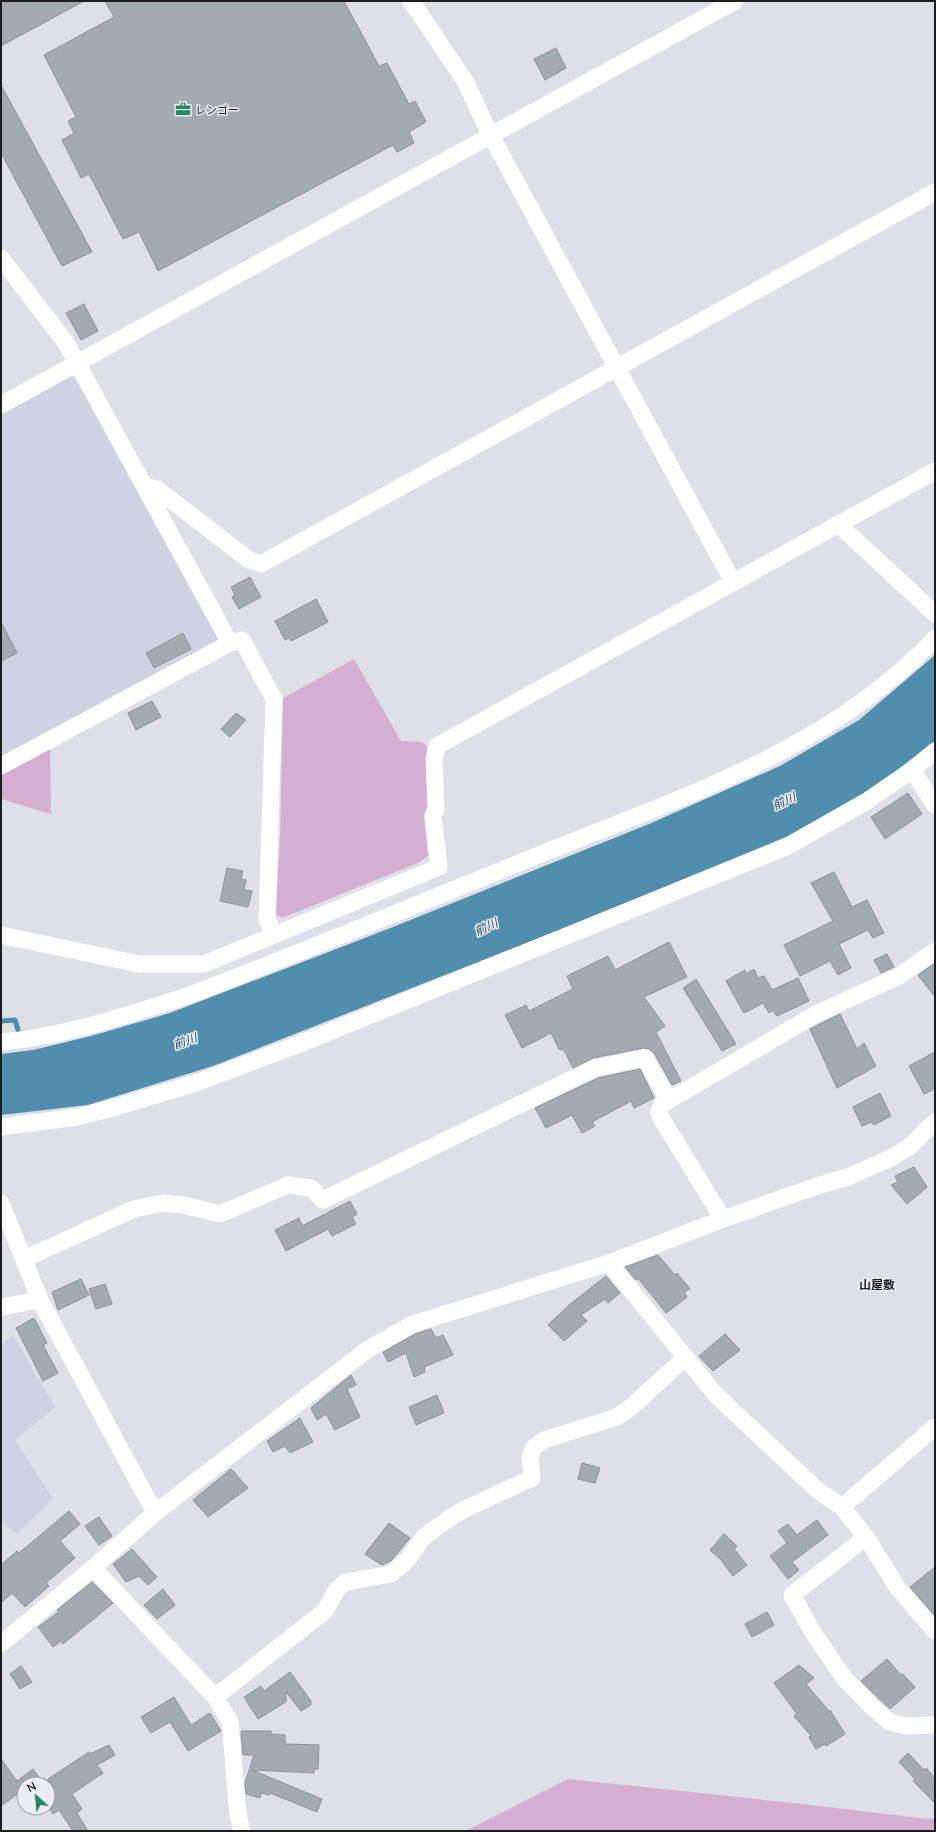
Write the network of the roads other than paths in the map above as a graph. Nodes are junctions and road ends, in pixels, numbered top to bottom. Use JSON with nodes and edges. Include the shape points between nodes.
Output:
{"nodes":[{"id":1,"x":411,"y":1,"type":"edge"},
{"id":2,"x":735,"y":1,"type":"edge"},
{"id":3,"x":490,"y":134,"type":"junction"},
{"id":4,"x":935,"y":192,"type":"edge"},
{"id":5,"x":1,"y":258,"type":"edge"},
{"id":6,"x":78,"y":363,"type":"junction"},
{"id":7,"x":616,"y":367,"type":"junction"},
{"id":8,"x":1,"y":404,"type":"edge"},
{"id":9,"x":935,"y":471,"type":"edge"},
{"id":10,"x":145,"y":486,"type":"junction"},
{"id":11,"x":838,"y":524,"type":"junction"},
{"id":12,"x":733,"y":582,"type":"junction"},
{"id":13,"x":935,"y":614,"type":"edge"},
{"id":14,"x":935,"y":638,"type":"edge"},
{"id":15,"x":230,"y":643,"type":"junction"},
{"id":16,"x":935,"y":751,"type":"edge"},
{"id":17,"x":1,"y":766,"type":"edge"},
{"id":18,"x":912,"y":770,"type":"junction"},
{"id":19,"x":935,"y":804,"type":"edge"},
{"id":20,"x":275,"y":934,"type":"junction"},
{"id":21,"x":1,"y":935,"type":"edge"},
{"id":22,"x":935,"y":951,"type":"edge"},
{"id":23,"x":1,"y":1042,"type":"edge"},
{"id":24,"x":668,"y":1099,"type":"junction"},
{"id":25,"x":935,"y":1122,"type":"edge"},
{"id":26,"x":1,"y":1127,"type":"edge"},
{"id":27,"x":1,"y":1203,"type":"edge"},
{"id":28,"x":723,"y":1219,"type":"junction"},
{"id":29,"x":24,"y":1259,"type":"junction"},
{"id":30,"x":609,"y":1263,"type":"junction"},
{"id":31,"x":40,"y":1300,"type":"junction"},
{"id":32,"x":1,"y":1307,"type":"edge"},
{"id":33,"x":685,"y":1358,"type":"junction"},
{"id":34,"x":935,"y":1427,"type":"edge"},
{"id":35,"x":842,"y":1507,"type":"junction"},
{"id":36,"x":155,"y":1513,"type":"junction"},
{"id":37,"x":866,"y":1537,"type":"junction"},
{"id":38,"x":93,"y":1568,"type":"junction"},
{"id":39,"x":935,"y":1632,"type":"edge"},
{"id":40,"x":1,"y":1644,"type":"edge"},
{"id":41,"x":215,"y":1698,"type":"junction"},
{"id":42,"x":935,"y":1725,"type":"edge"},
{"id":43,"x":242,"y":1831,"type":"edge"}],
"edges":[{"from":1,"to":3,"type":"street","via":[[465,81]]},
{"from":2,"to":3,"type":"street"},
{"from":3,"to":6,"type":"street"},
{"from":3,"to":7,"type":"street"},
{"from":4,"to":7,"type":"street"},
{"from":5,"to":6,"type":"street","via":[[66,342]]},
{"from":6,"to":8,"type":"street"},
{"from":6,"to":10,"type":"street"},
{"from":7,"to":10,"type":"street","via":[[261,564],[249,560],[157,489]]},
{"from":7,"to":12,"type":"street"},
{"from":9,"to":11,"type":"street"},
{"from":10,"to":15,"type":"street"},
{"from":11,"to":12,"type":"street"},
{"from":11,"to":13,"type":"street"},
{"from":12,"to":20,"type":"street","via":[[438,746],[434,759],[434,816],[439,867]]},
{"from":14,"to":23,"type":"street","via":[[896,676],[826,727],[724,780],[187,996],[46,1036]]},
{"from":15,"to":17,"type":"street"},
{"from":15,"to":20,"type":"street","via":[[242,640],[274,699],[267,920]]},
{"from":16,"to":18,"type":"street"},
{"from":18,"to":19,"type":"street"},
{"from":18,"to":26,"type":"street","via":[[867,801],[786,848],[297,1046],[196,1083],[116,1107],[77,1116]]},
{"from":20,"to":21,"type":"street","via":[[204,964],[139,964]]},
{"from":22,"to":24,"type":"street","via":[[899,976],[816,1014]]},
{"from":24,"to":28,"type":"street","via":[[661,1105],[661,1118]]},
{"from":24,"to":29,"type":"street","via":[[645,1058],[595,1068],[323,1200],[312,1188],[288,1186],[220,1214],[183,1205],[149,1205],[134,1209]]},
{"from":25,"to":28,"type":"street","via":[[909,1147],[890,1158],[848,1177]]},
{"from":27,"to":29,"type":"street"},
{"from":28,"to":30,"type":"street"},
{"from":29,"to":31,"type":"street"},
{"from":30,"to":33,"type":"street"},
{"from":30,"to":36,"type":"street","via":[[414,1324],[374,1346]]},
{"from":31,"to":32,"type":"street"},
{"from":31,"to":36,"type":"street"},
{"from":33,"to":35,"type":"street","via":[[716,1395],[816,1489]]},
{"from":33,"to":41,"type":"street","via":[[617,1417],[544,1440],[533,1448],[530,1458],[532,1478],[447,1520],[424,1536],[407,1560],[390,1574],[346,1582],[337,1589],[325,1611]]},
{"from":34,"to":35,"type":"street"},
{"from":35,"to":37,"type":"street"},
{"from":36,"to":38,"type":"street"},
{"from":37,"to":39,"type":"street","via":[[897,1587]]},
{"from":37,"to":42,"type":"street","via":[[792,1595],[812,1631],[844,1678],[872,1707],[890,1722],[906,1726]]},
{"from":38,"to":40,"type":"street"},
{"from":38,"to":41,"type":"street"},
{"from":41,"to":43,"type":"street","via":[[230,1722],[238,1815]]}]}
